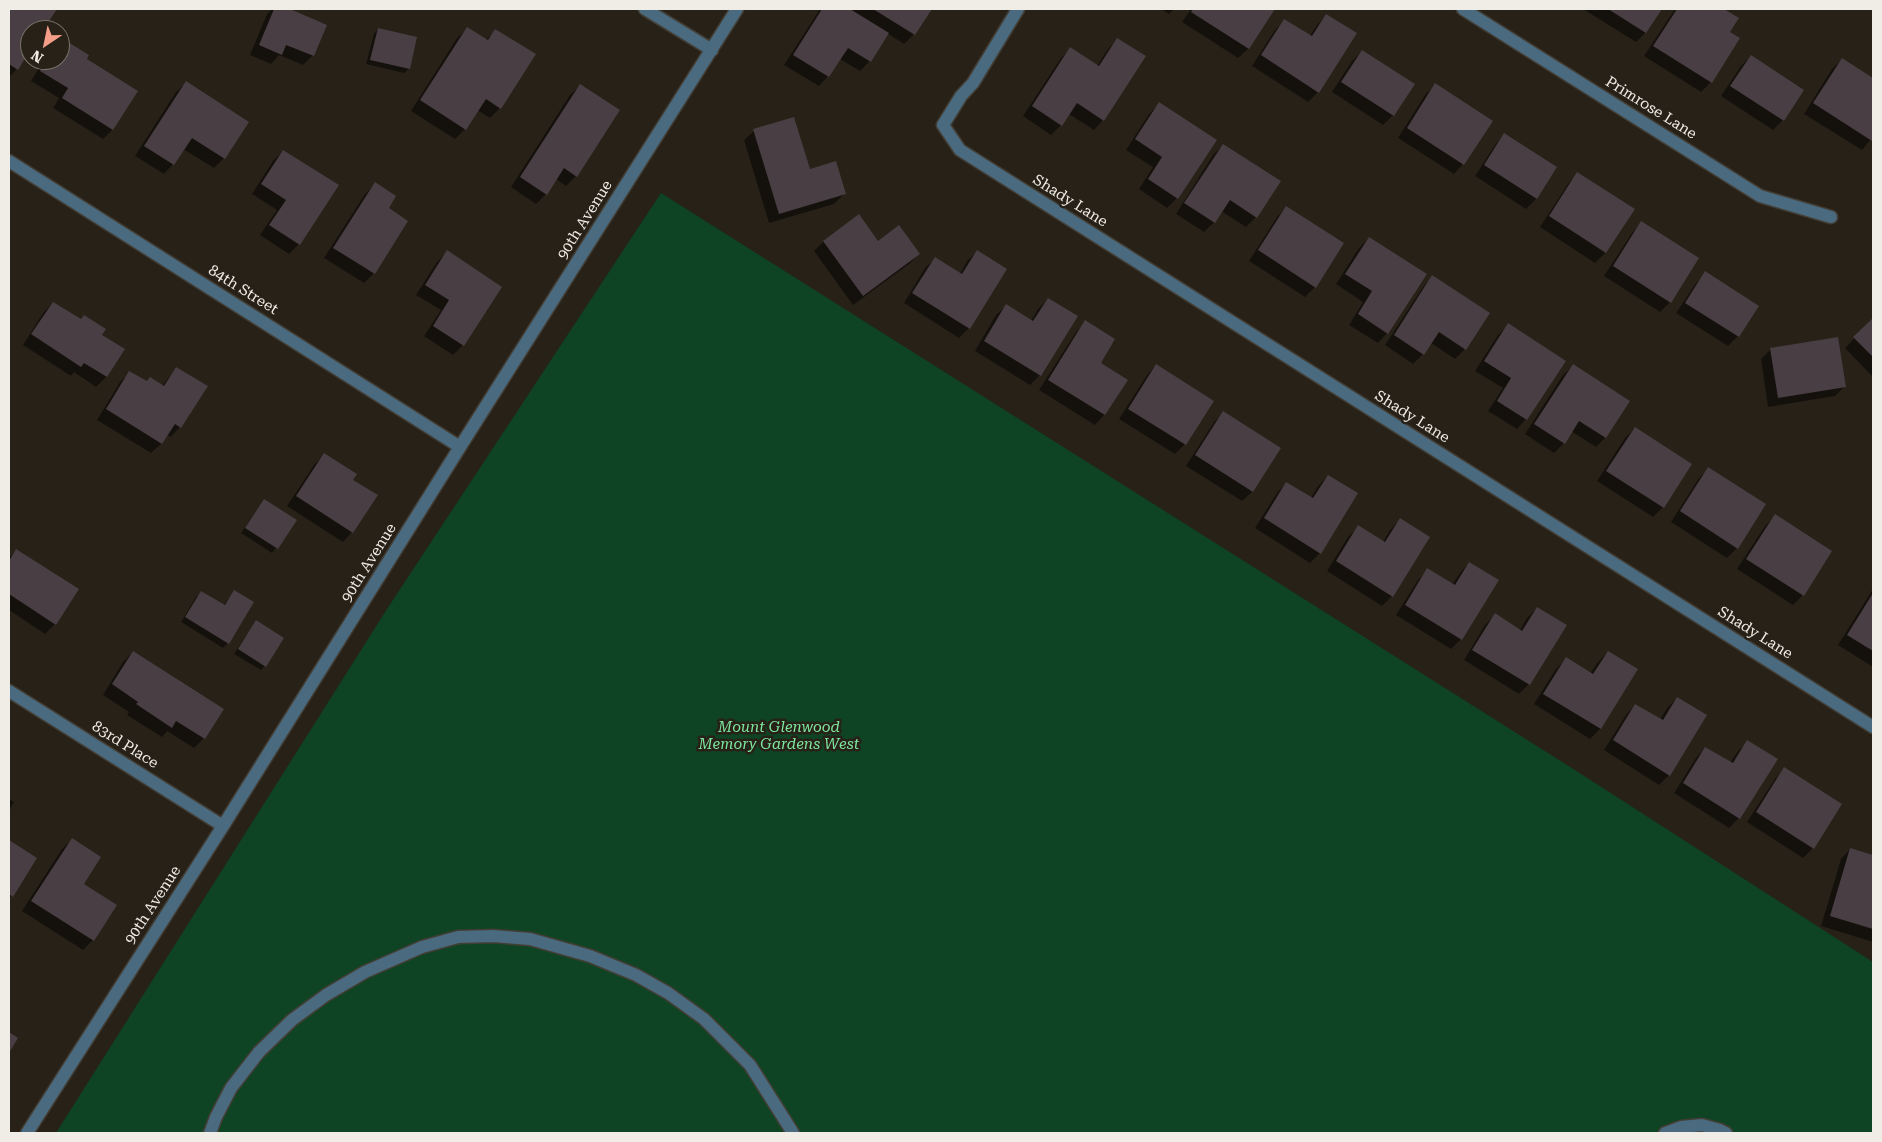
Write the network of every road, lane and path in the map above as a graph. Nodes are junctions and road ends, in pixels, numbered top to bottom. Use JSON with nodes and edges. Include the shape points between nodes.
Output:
{"nodes":[{"id":1,"x":645,"y":9,"type":"edge"},
{"id":2,"x":737,"y":9,"type":"edge"},
{"id":3,"x":1018,"y":9,"type":"edge"},
{"id":4,"x":1463,"y":9,"type":"edge"},
{"id":5,"x":712,"y":50,"type":"junction"},
{"id":6,"x":9,"y":161,"type":"edge"},
{"id":7,"x":1831,"y":217,"type":"dead end"},
{"id":8,"x":460,"y":447,"type":"junction"},
{"id":9,"x":9,"y":691,"type":"edge"},
{"id":10,"x":1873,"y":727,"type":"edge"},
{"id":11,"x":224,"y":826,"type":"junction"},
{"id":12,"x":27,"y":1133,"type":"edge"},
{"id":13,"x":210,"y":1133,"type":"edge"},
{"id":14,"x":793,"y":1133,"type":"edge"},
{"id":15,"x":1665,"y":1133,"type":"edge"},
{"id":16,"x":1726,"y":1133,"type":"edge"}],
"edges":[{"from":1,"to":5,"type":"street"},
{"from":2,"to":5,"type":"street","name":"90th Avenue"},
{"from":3,"to":10,"type":"street","name":"Shady Lane","via":[[943,125],[960,150]]},
{"from":4,"to":7,"type":"street","name":"Primrose Lane","via":[[1760,196]]},
{"from":5,"to":8,"type":"street","name":"90th Avenue"},
{"from":6,"to":8,"type":"street","name":"84th Street"},
{"from":8,"to":11,"type":"street","name":"90th Avenue"},
{"from":9,"to":11,"type":"street","name":"83rd Place"},
{"from":11,"to":12,"type":"street","name":"90th Avenue"},
{"from":13,"to":14,"type":"street","via":[[231,1088],[259,1052],[292,1020],[326,995],[365,972],[422,947],[458,937],[493,936],[530,940],[590,956],[636,975],[668,993],[704,1019],[750,1065]]},
{"from":15,"to":16,"type":"street","via":[[1702,1125]]}]}
